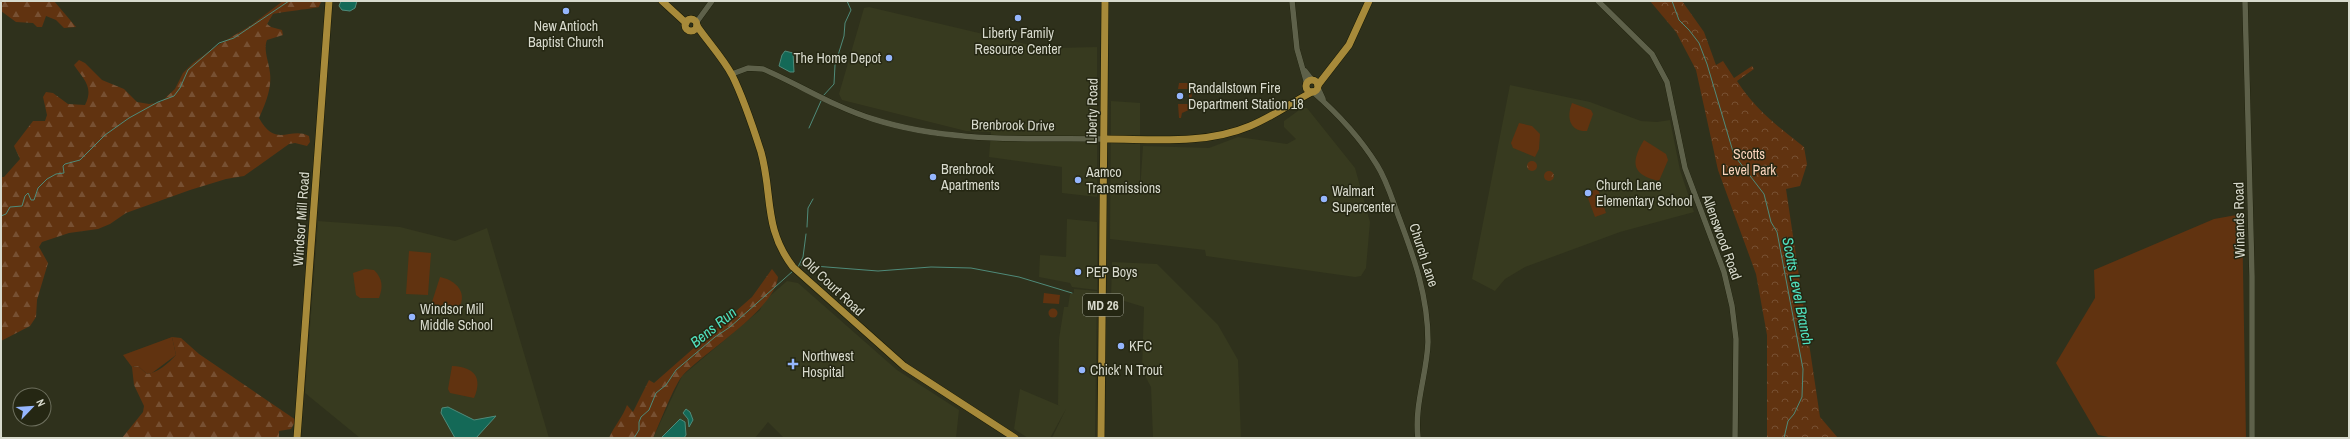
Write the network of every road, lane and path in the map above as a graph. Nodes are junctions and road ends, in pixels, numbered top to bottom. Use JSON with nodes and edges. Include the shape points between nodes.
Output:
{"nodes":[{"id":1,"x":329,"y":1,"type":"edge"},
{"id":2,"x":662,"y":1,"type":"edge"},
{"id":3,"x":712,"y":1,"type":"edge"},
{"id":4,"x":1105,"y":1,"type":"edge"},
{"id":5,"x":1292,"y":1,"type":"edge"},
{"id":6,"x":1369,"y":1,"type":"edge"},
{"id":7,"x":1598,"y":1,"type":"edge"},
{"id":8,"x":2245,"y":1,"type":"edge"},
{"id":9,"x":692,"y":24,"type":"junction"},
{"id":10,"x":732,"y":74,"type":"junction"},
{"id":11,"x":1313,"y":86,"type":"junction"},
{"id":12,"x":1105,"y":139,"type":"junction"},
{"id":13,"x":297,"y":438,"type":"edge"},
{"id":14,"x":1015,"y":438,"type":"edge"},
{"id":15,"x":1101,"y":438,"type":"edge"},
{"id":16,"x":1418,"y":438,"type":"edge"},
{"id":17,"x":1735,"y":438,"type":"edge"},
{"id":18,"x":2252,"y":438,"type":"edge"}],
"edges":[{"from":1,"to":13,"type":"main road","name":"Windsor Mill Road"},
{"from":2,"to":9,"type":"main road","name":"Old Court Road"},
{"from":3,"to":9,"type":"street"},
{"from":4,"to":12,"type":"main road","name":"Liberty Road","number":"MD 26"},
{"from":5,"to":11,"type":"street","name":"Church Lane","via":[[1296,42],[1303,69]]},
{"from":6,"to":11,"type":"main road","name":"Brenbrook Drive","via":[[1349,44],[1327,73]]},
{"from":7,"to":17,"type":"street","name":"Allenswood Road","via":[[1652,54],[1667,82],[1685,168],[1724,272],[1732,306],[1736,339]]},
{"from":8,"to":18,"type":"street","name":"Winands Road","via":[[2252,268]]},
{"from":9,"to":10,"type":"main road","name":"Old Court Road"},
{"from":10,"to":12,"type":"street","name":"Brenbrook Drive","via":[[748,68],[763,69],[872,119],[938,134],[981,138]]},
{"from":10,"to":14,"type":"main road","name":"Old Court Road","via":[[761,152],[773,230],[781,250],[795,270],[904,366]]},
{"from":11,"to":12,"type":"main road","name":"Brenbrook Drive","via":[[1300,99],[1257,123],[1219,135],[1189,139]]},
{"from":11,"to":16,"type":"street","name":"Church Lane","via":[[1378,166],[1419,273],[1428,343],[1419,401]]},
{"from":12,"to":15,"type":"main road","name":"Liberty Road","number":"MD 26"}]}
